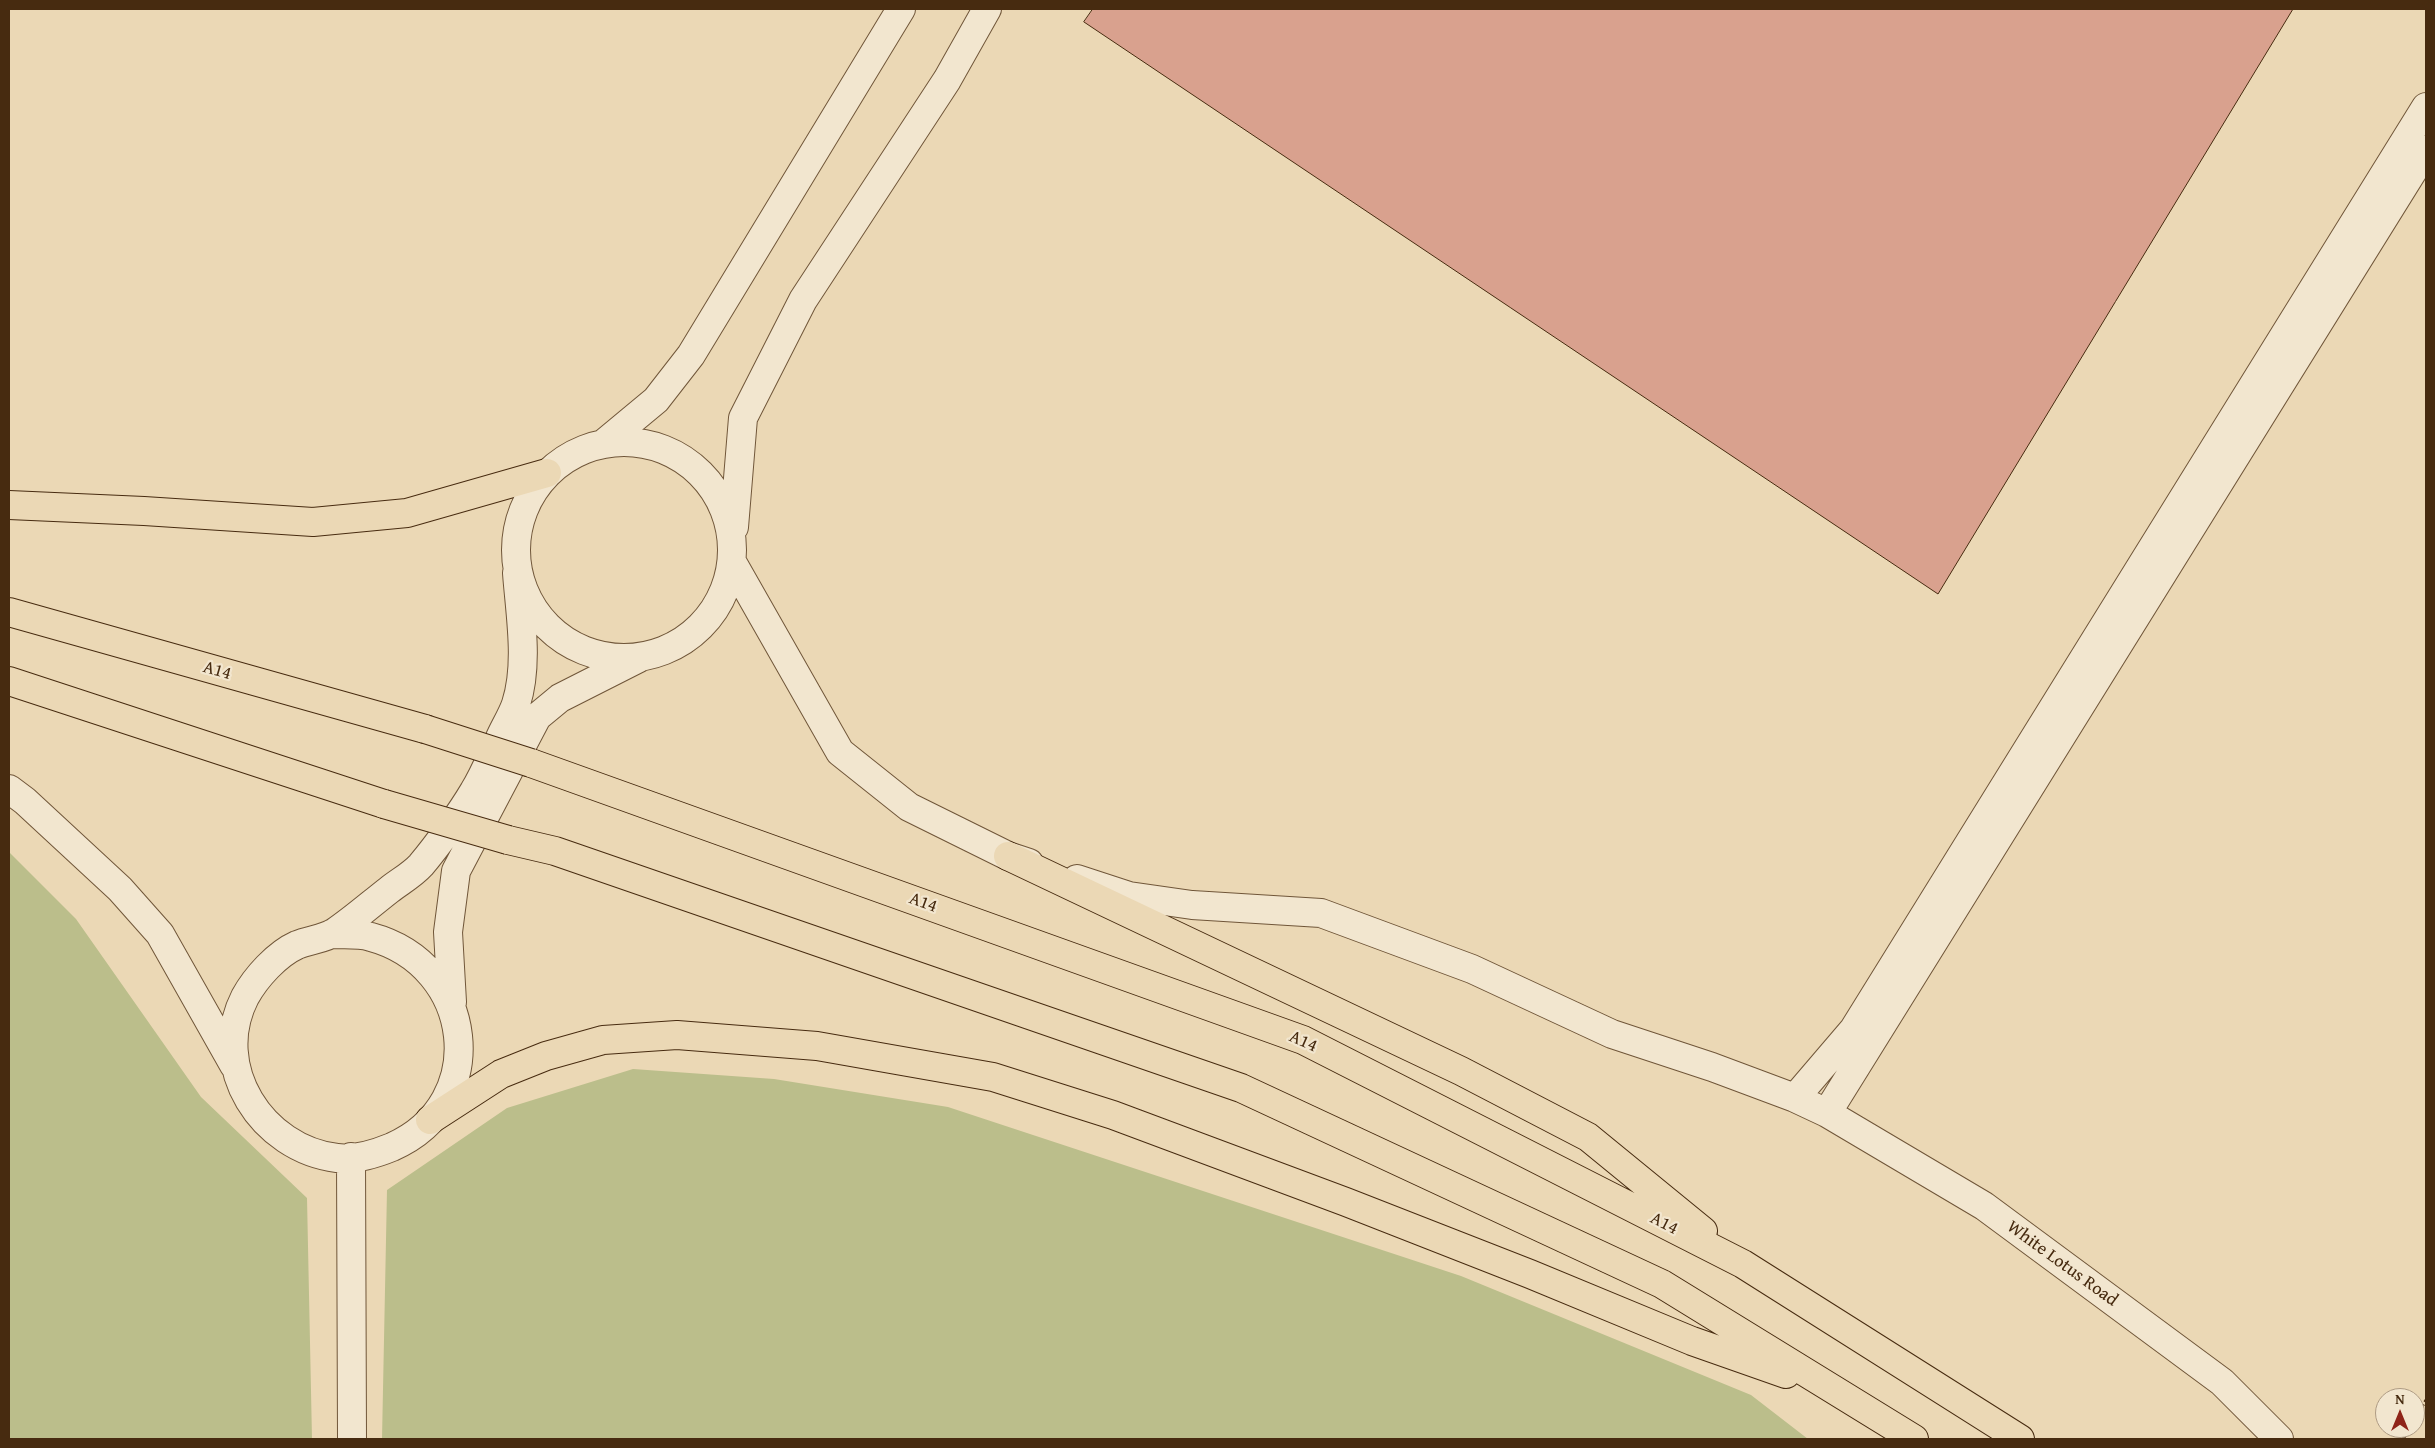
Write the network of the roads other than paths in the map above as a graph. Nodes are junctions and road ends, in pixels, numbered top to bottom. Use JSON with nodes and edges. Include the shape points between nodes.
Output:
{"nodes":[{"id":1,"x":901,"y":9,"type":"edge"},
{"id":2,"x":987,"y":9,"type":"edge"},
{"id":3,"x":2426,"y":107,"type":"edge"},
{"id":4,"x":2426,"y":150,"type":"edge"},
{"id":5,"x":603,"y":444,"type":"junction"},
{"id":6,"x":547,"y":473,"type":"junction"},
{"id":7,"x":9,"y":505,"type":"edge"},
{"id":8,"x":733,"y":550,"type":"junction"},
{"id":9,"x":517,"y":573,"type":"junction"},
{"id":10,"x":9,"y":612,"type":"edge"},
{"id":11,"x":643,"y":656,"type":"junction"},
{"id":12,"x":9,"y":681,"type":"edge"},
{"id":13,"x":9,"y":789,"type":"edge"},
{"id":14,"x":1008,"y":856,"type":"junction"},
{"id":15,"x":332,"y":934,"type":"junction"},
{"id":16,"x":452,"y":1006,"type":"junction"},
{"id":17,"x":236,"y":1068,"type":"junction"},
{"id":18,"x":1794,"y":1098,"type":"junction"},
{"id":19,"x":1827,"y":1113,"type":"junction"},
{"id":20,"x":430,"y":1120,"type":"junction"},
{"id":21,"x":351,"y":1157,"type":"junction"},
{"id":22,"x":1743,"y":1264,"type":"junction"},
{"id":23,"x":1837,"y":1392,"type":"junction"},
{"id":24,"x":352,"y":1439,"type":"edge"},
{"id":25,"x":1914,"y":1439,"type":"edge"},
{"id":26,"x":2020,"y":1439,"type":"edge"},
{"id":27,"x":2279,"y":1439,"type":"edge"}],
"edges":[{"from":1,"to":5,"type":"street","via":[[691,355],[656,400]]},
{"from":2,"to":8,"type":"street","via":[[947,80],[803,300],[743,418]]},
{"from":3,"to":18,"type":"street","via":[[1854,1030]]},
{"from":4,"to":19,"type":"street"},
{"from":5,"to":6,"type":"street","via":[[576,453]]},
{"from":5,"to":8,"type":"street","via":[[644,443],[677,455],[704,476],[724,504]]},
{"from":6,"to":7,"type":"main road","via":[[407,513],[313,522]]},
{"from":6,"to":9,"type":"street","via":[[527,500],[516,536]]},
{"from":8,"to":11,"type":"street","via":[[731,573],[719,605],[695,634],[662,652]]},
{"from":8,"to":14,"type":"street","name":"White Lotus Road","via":[[840,752],[909,807]]},
{"from":9,"to":11,"type":"street","via":[[531,608],[556,635],[589,653],[626,659]]},
{"from":9,"to":15,"type":"street","via":[[523,655],[516,703],[475,791],[419,867]]},
{"from":10,"to":22,"type":"main road","name":"A14","bridge":true,"via":[[425,729],[531,763],[1303,1040]]},
{"from":11,"to":16,"type":"street","via":[[560,698],[537,718],[456,870],[448,932]]},
{"from":12,"to":23,"type":"main road","bridge":true,"via":[[384,804],[508,840],[555,850],[1241,1088],[1662,1284]]},
{"from":13,"to":17,"type":"street","via":[[120,889],[160,934]]},
{"from":14,"to":18,"type":"street","name":"White Lotus Road","via":[[1129,896],[1192,905],[1321,913],[1472,969],[1612,1034]]},
{"from":14,"to":22,"type":"main road","via":[[1461,1071],[1588,1137]]},
{"from":15,"to":16,"type":"street","via":[[369,936],[405,949],[433,974]]},
{"from":15,"to":17,"type":"street","via":[[296,946],[266,968],[245,997],[234,1032]]},
{"from":16,"to":20,"type":"street","via":[[460,1043],[454,1080]]},
{"from":17,"to":21,"type":"street","via":[[249,1102],[272,1130],[303,1150],[338,1158]]},
{"from":18,"to":19,"type":"street","name":"White Lotus Road"},
{"from":19,"to":27,"type":"street","name":"White Lotus Road","via":[[1984,1206],[2222,1382]]},
{"from":20,"to":21,"type":"street","via":[[410,1139],[375,1155]]},
{"from":20,"to":23,"type":"main road","via":[[501,1074],[546,1056],[603,1040],[677,1035],[817,1046],[993,1077],[1113,1115],[1346,1202],[1692,1341]]},
{"from":21,"to":24,"type":"street"},
{"from":22,"to":26,"type":"main road","name":"A14"},
{"from":23,"to":25,"type":"main road"}]}
